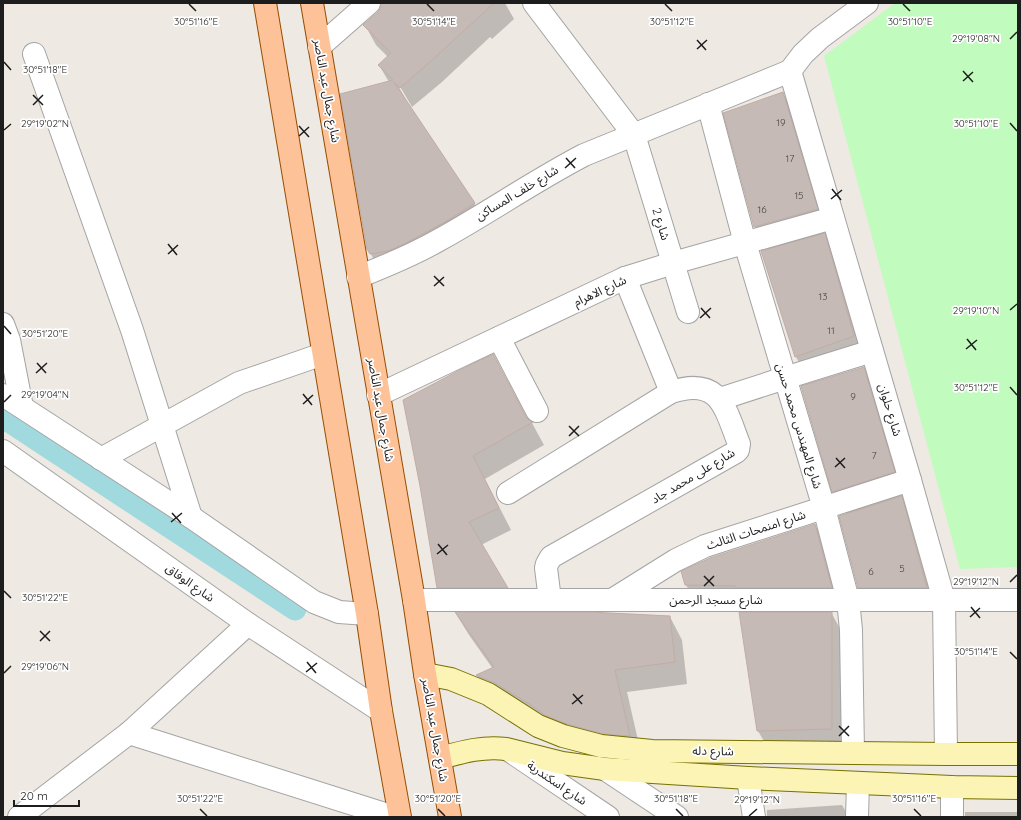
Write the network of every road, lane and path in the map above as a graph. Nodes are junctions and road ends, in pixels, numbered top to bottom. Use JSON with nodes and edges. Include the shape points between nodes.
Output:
{"nodes":[{"id":1,"x":265,"y":3,"type":"edge"},
{"id":2,"x":312,"y":3,"type":"edge"},
{"id":3,"x":370,"y":3,"type":"edge"},
{"id":4,"x":534,"y":3,"type":"edge"},
{"id":5,"x":868,"y":3,"type":"edge"},
{"id":6,"x":319,"y":47,"type":"junction"},
{"id":7,"x":34,"y":54,"type":"dead end"},
{"id":8,"x":790,"y":71,"type":"junction"},
{"id":9,"x":708,"y":104,"type":"junction"},
{"id":10,"x":634,"y":135,"type":"junction"},
{"id":11,"x":833,"y":218,"type":"junction"},
{"id":12,"x":745,"y":243,"type":"junction"},
{"id":13,"x":673,"y":263,"type":"junction"},
{"id":14,"x":358,"y":277,"type":"junction"},
{"id":15,"x":625,"y":278,"type":"junction"},
{"id":16,"x":688,"y":312,"type":"dead end"},
{"id":17,"x":3,"y":324,"type":"edge"},
{"id":18,"x":499,"y":338,"type":"junction"},
{"id":19,"x":872,"y":351,"type":"junction"},
{"id":20,"x":323,"y":354,"type":"junction"},
{"id":21,"x":785,"y":378,"type":"junction"},
{"id":22,"x":671,"y":392,"type":"junction"},
{"id":23,"x":3,"y":395,"type":"edge"},
{"id":24,"x":378,"y":395,"type":"junction"},
{"id":25,"x":720,"y":399,"type":"junction"},
{"id":26,"x":22,"y":407,"type":"junction"},
{"id":27,"x":537,"y":411,"type":"dead end"},
{"id":28,"x":162,"y":426,"type":"junction"},
{"id":29,"x":3,"y":451,"type":"edge"},
{"id":30,"x":101,"y":459,"type":"junction"},
{"id":31,"x":910,"y":480,"type":"junction"},
{"id":32,"x":508,"y":493,"type":"dead end"},
{"id":33,"x":824,"y":508,"type":"junction"},
{"id":34,"x":191,"y":517,"type":"junction"},
{"id":35,"x":414,"y":600,"type":"junction"},
{"id":36,"x":550,"y":600,"type":"junction"},
{"id":37,"x":612,"y":600,"type":"junction"},
{"id":38,"x":848,"y":600,"type":"junction"},
{"id":39,"x":944,"y":600,"type":"junction"},
{"id":40,"x":1018,"y":600,"type":"edge"},
{"id":41,"x":366,"y":614,"type":"junction"},
{"id":42,"x":248,"y":624,"type":"junction"},
{"id":43,"x":425,"y":674,"type":"junction"},
{"id":44,"x":381,"y":711,"type":"junction"},
{"id":45,"x":129,"y":733,"type":"junction"},
{"id":46,"x":506,"y":749,"type":"junction"},
{"id":47,"x":853,"y":753,"type":"junction"},
{"id":48,"x":909,"y":754,"type":"junction"},
{"id":49,"x":946,"y":754,"type":"junction"},
{"id":50,"x":1018,"y":754,"type":"edge"},
{"id":51,"x":440,"y":758,"type":"junction"},
{"id":52,"x":605,"y":769,"type":"junction"},
{"id":53,"x":748,"y":778,"type":"junction"},
{"id":54,"x":858,"y":783,"type":"junction"},
{"id":55,"x":907,"y":785,"type":"junction"},
{"id":56,"x":952,"y":787,"type":"junction"},
{"id":57,"x":1018,"y":788,"type":"edge"},
{"id":58,"x":19,"y":817,"type":"edge"},
{"id":59,"x":394,"y":817,"type":"edge"},
{"id":60,"x":400,"y":817,"type":"edge"},
{"id":61,"x":450,"y":817,"type":"edge"},
{"id":62,"x":608,"y":817,"type":"edge"},
{"id":63,"x":677,"y":817,"type":"edge"},
{"id":64,"x":754,"y":817,"type":"edge"},
{"id":65,"x":857,"y":817,"type":"edge"},
{"id":66,"x":952,"y":817,"type":"edge"}],
"edges":[{"from":1,"to":20,"type":"main road"},
{"from":2,"to":6,"type":"main road","name":"شارع جمال عبد الناصر"},
{"from":3,"to":6,"type":"street"},
{"from":4,"to":10,"type":"street"},
{"from":5,"to":8,"type":"street","via":[[820,38]]},
{"from":6,"to":14,"type":"main road","name":"شارع جمال عبد الناصر"},
{"from":7,"to":28,"type":"street","via":[[132,330]]},
{"from":8,"to":9,"type":"street","name":"شارع خلف المساكن"},
{"from":8,"to":11,"type":"street","name":"شارع حلوان"},
{"from":9,"to":10,"type":"street","name":"شارع خلف المساكن"},
{"from":9,"to":12,"type":"street","name":"شارع المهندس محمد حسن"},
{"from":10,"to":13,"type":"street","name":"شارع 2"},
{"from":10,"to":14,"type":"street","name":"شارع خلف المساكن","via":[[571,162],[440,240]]},
{"from":11,"to":12,"type":"street","name":"شارع الاهرام"},
{"from":11,"to":19,"type":"street","name":"شارع حلوان"},
{"from":12,"to":13,"type":"street","name":"شارع الاهرام"},
{"from":12,"to":21,"type":"street","name":"شارع المهندس محمد حسن"},
{"from":13,"to":15,"type":"street","name":"شارع الاهرام"},
{"from":13,"to":16,"type":"street","name":"شارع 2"},
{"from":14,"to":24,"type":"main road","name":"شارع جمال عبد الناصر"},
{"from":15,"to":18,"type":"street","name":"شارع الاهرام"},
{"from":15,"to":22,"type":"street"},
{"from":17,"to":26,"type":"street","via":[[9,340]]},
{"from":18,"to":24,"type":"street","name":"شارع الاهرام"},
{"from":18,"to":27,"type":"street"},
{"from":19,"to":21,"type":"street"},
{"from":19,"to":31,"type":"street","name":"شارع حلوان"},
{"from":20,"to":28,"type":"street","via":[[240,383]]},
{"from":20,"to":41,"type":"main road"},
{"from":21,"to":25,"type":"street"},
{"from":21,"to":33,"type":"street","name":"شارع المهندس محمد حسن"},
{"from":22,"to":25,"type":"street","via":[[689,387],[698,388]]},
{"from":22,"to":32,"type":"street"},
{"from":23,"to":26,"type":"street"},
{"from":24,"to":35,"type":"main road","name":"شارع جمال عبد الناصر"},
{"from":25,"to":36,"type":"street","name":"شارع على محمد جاد","via":[[739,444],[736,452],[551,558],[546,568]]},
{"from":26,"to":30,"type":"street"},
{"from":28,"to":30,"type":"street"},
{"from":28,"to":34,"type":"street"},
{"from":29,"to":42,"type":"street","name":"شارع الوفاق"},
{"from":30,"to":34,"type":"street"},
{"from":31,"to":33,"type":"street","name":"شارع امنمحات الثالث"},
{"from":31,"to":39,"type":"street","name":"شارع حلوان"},
{"from":33,"to":37,"type":"street","name":"شارع امنمحات الثالث","via":[[689,552]]},
{"from":33,"to":38,"type":"street","name":"شارع المهندس محمد حسن"},
{"from":34,"to":41,"type":"street","via":[[314,602],[339,612]]},
{"from":35,"to":36,"type":"street","name":"شارع مسجد الرحمن"},
{"from":35,"to":43,"type":"main road","name":"شارع جمال عبد الناصر"},
{"from":36,"to":37,"type":"street","name":"شارع مسجد الرحمن"},
{"from":37,"to":38,"type":"street","name":"شارع مسجد الرحمن"},
{"from":38,"to":39,"type":"street","name":"شارع مسجد الرحمن"},
{"from":38,"to":47,"type":"street","name":"شارع المهندس محمد حسن","via":[[852,630]]},
{"from":39,"to":40,"type":"street","name":"شارع مسجد الرحمن"},
{"from":39,"to":49,"type":"street","name":"شارع حلوان"},
{"from":41,"to":44,"type":"main road"},
{"from":42,"to":44,"type":"street","name":"شارع الوفاق"},
{"from":42,"to":45,"type":"street"},
{"from":43,"to":47,"type":"main road","name":"شارع دله","via":[[451,679],[488,694],[538,726],[601,746],[652,751]]},
{"from":43,"to":51,"type":"main road","name":"شارع جمال عبد الناصر"},
{"from":44,"to":60,"type":"main road"},
{"from":45,"to":58,"type":"street"},
{"from":45,"to":59,"type":"street"},
{"from":46,"to":51,"type":"main road","name":"شارع دله","via":[[479,748]]},
{"from":46,"to":52,"type":"main road","name":"شارع دله","via":[[562,763]]},
{"from":46,"to":62,"type":"street","name":"شارع اسكندرية"},
{"from":47,"to":48,"type":"main road","name":"شارع دله"},
{"from":48,"to":49,"type":"main road","name":"شارع دله"},
{"from":48,"to":55,"type":"main road"},
{"from":49,"to":50,"type":"main road","name":"شارع دله"},
{"from":51,"to":61,"type":"main road","name":"شارع جمال عبد الناصر"},
{"from":52,"to":53,"type":"main road","name":"شارع دله"},
{"from":52,"to":63,"type":"street"},
{"from":53,"to":54,"type":"main road","name":"شارع دله"},
{"from":53,"to":64,"type":"street"},
{"from":54,"to":55,"type":"main road","name":"شارع دله"},
{"from":54,"to":65,"type":"street"},
{"from":55,"to":56,"type":"main road","name":"شارع دله"},
{"from":56,"to":57,"type":"main road","name":"شارع دله"},
{"from":56,"to":66,"type":"street"}]}
